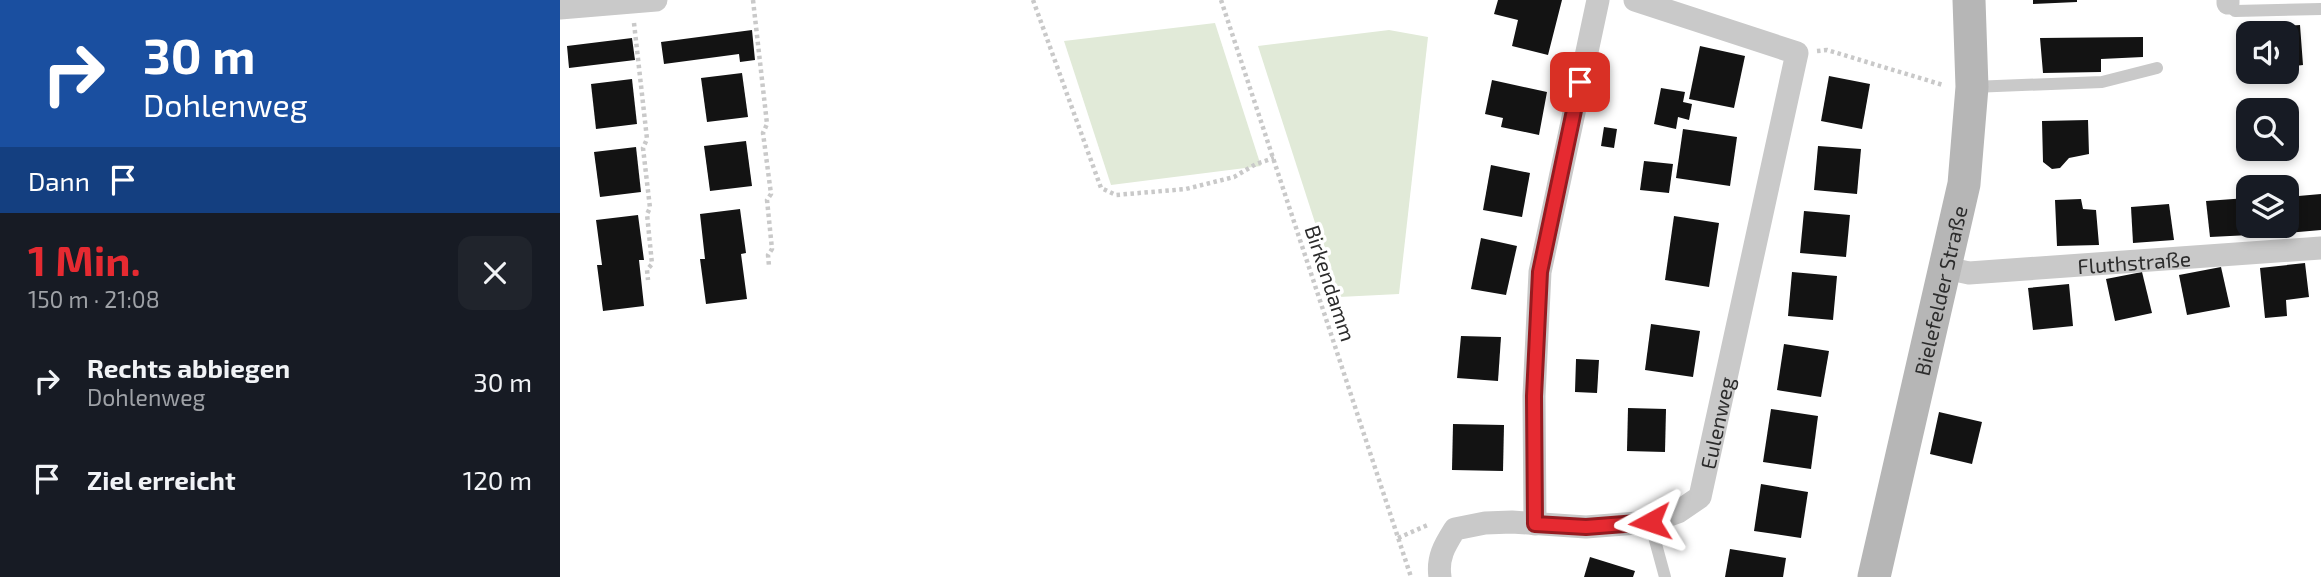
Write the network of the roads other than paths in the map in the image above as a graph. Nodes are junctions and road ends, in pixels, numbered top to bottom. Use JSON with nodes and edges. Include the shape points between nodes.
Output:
{"nodes":[{"id":1,"x":656,"y":0,"type":"edge"},
{"id":2,"x":1598,"y":0,"type":"edge"},
{"id":3,"x":1635,"y":0,"type":"edge"},
{"id":4,"x":1969,"y":0,"type":"edge"},
{"id":5,"x":2228,"y":2,"type":"edge"},
{"id":6,"x":560,"y":8,"type":"edge"},
{"id":7,"x":2321,"y":9,"type":"edge"},
{"id":8,"x":2157,"y":68,"type":"dead end"},
{"id":9,"x":1972,"y":87,"type":"junction"},
{"id":10,"x":2321,"y":248,"type":"edge"},
{"id":11,"x":1946,"y":268,"type":"junction"},
{"id":12,"x":1650,"y":522,"type":"junction"},
{"id":13,"x":1535,"y":524,"type":"junction"},
{"id":14,"x":1440,"y":577,"type":"edge"},
{"id":15,"x":1665,"y":577,"type":"edge"},
{"id":16,"x":1874,"y":577,"type":"edge"}],
"edges":[{"from":1,"to":6,"type":"street"},
{"from":2,"to":13,"type":"street","via":[[1540,272],[1534,396]]},
{"from":3,"to":12,"type":"street","name":"Eulenweg","via":[[1797,52],[1700,497],[1678,512]]},
{"from":4,"to":9,"type":"main road","name":"Bielefelder Straße"},
{"from":5,"to":7,"type":"lane","via":[[2235,11]]},
{"from":8,"to":9,"type":"lane","via":[[2102,82]]},
{"from":9,"to":11,"type":"main road","name":"Bielefelder Straße","via":[[1964,184]]},
{"from":10,"to":11,"type":"street","name":"Fluthstraße","via":[[1969,273]]},
{"from":11,"to":16,"type":"main road","name":"Bielefelder Straße"},
{"from":12,"to":13,"type":"street","name":"Eulenweg","via":[[1586,527]]},
{"from":12,"to":15,"type":"lane"},
{"from":13,"to":14,"type":"street","name":"Eulenweg","via":[[1498,522],[1455,529],[1438,564]]}]}
